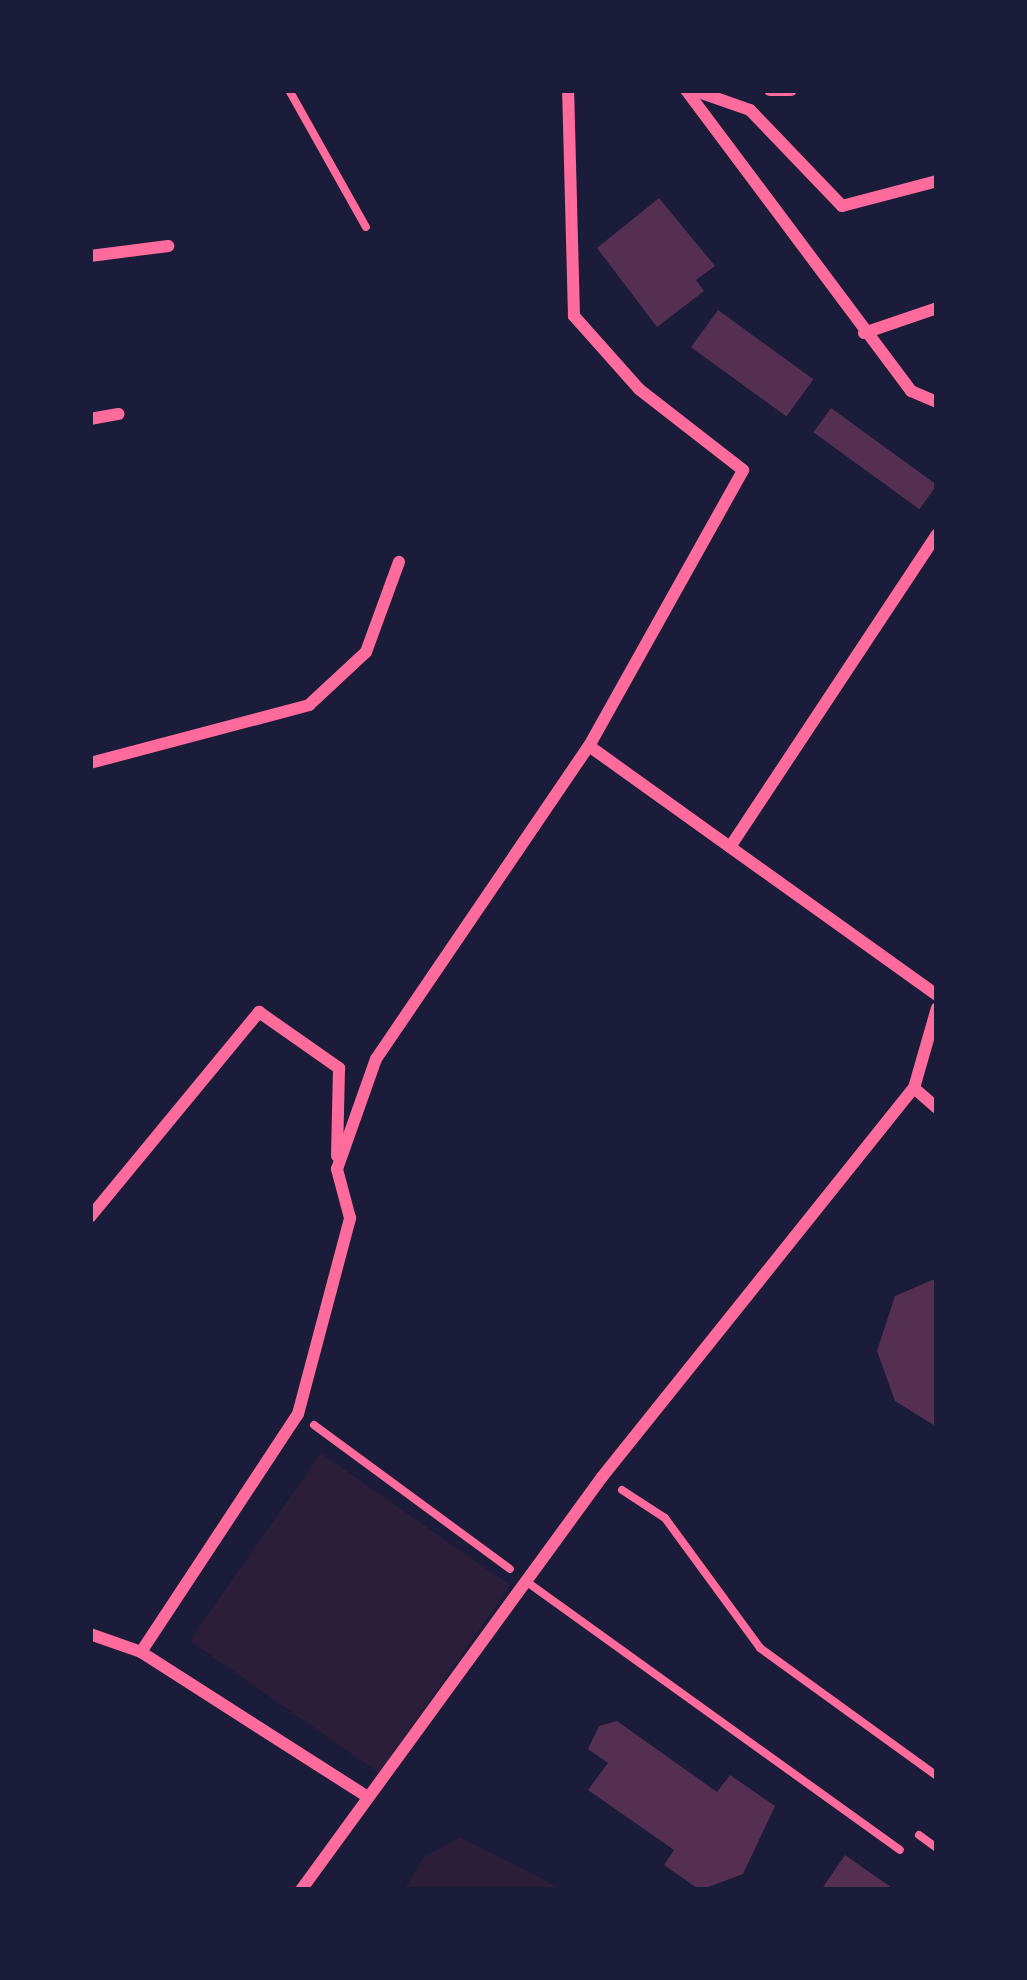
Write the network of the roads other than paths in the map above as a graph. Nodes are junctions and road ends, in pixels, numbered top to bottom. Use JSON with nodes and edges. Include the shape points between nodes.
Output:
{"nodes":[{"id":1,"x":289,"y":90,"type":"edge"},
{"id":2,"x":568,"y":90,"type":"edge"},
{"id":3,"x":689,"y":90,"type":"edge"},
{"id":4,"x":770,"y":90,"type":"edge"},
{"id":5,"x":790,"y":90,"type":"edge"},
{"id":6,"x":937,"y":181,"type":"edge"},
{"id":7,"x":366,"y":227,"type":"dead end"},
{"id":8,"x":168,"y":246,"type":"dead end"},
{"id":9,"x":90,"y":256,"type":"edge"},
{"id":10,"x":937,"y":308,"type":"edge"},
{"id":11,"x":864,"y":333,"type":"junction"},
{"id":12,"x":937,"y":402,"type":"edge"},
{"id":13,"x":119,"y":414,"type":"dead end"},
{"id":14,"x":90,"y":419,"type":"edge"},
{"id":15,"x":937,"y":534,"type":"edge"},
{"id":16,"x":399,"y":562,"type":"dead end"},
{"id":17,"x":589,"y":746,"type":"junction"},
{"id":18,"x":90,"y":763,"type":"edge"},
{"id":19,"x":730,"y":847,"type":"junction"},
{"id":20,"x":937,"y":995,"type":"edge"},
{"id":21,"x":937,"y":1008,"type":"edge"},
{"id":22,"x":914,"y":1088,"type":"junction"},
{"id":23,"x":937,"y":1108,"type":"edge"},
{"id":24,"x":337,"y":1169,"type":"junction"},
{"id":25,"x":90,"y":1216,"type":"edge"},
{"id":26,"x":526,"y":1581,"type":"junction"},
{"id":27,"x":90,"y":1634,"type":"edge"},
{"id":28,"x":141,"y":1652,"type":"junction"},
{"id":29,"x":365,"y":1795,"type":"junction"},
{"id":30,"x":900,"y":1850,"type":"dead end"},
{"id":31,"x":301,"y":1890,"type":"edge"}],
"edges":[{"from":1,"to":7,"type":"lane"},
{"from":2,"to":17,"type":"street","via":[[574,316],[639,389],[742,470]]},
{"from":3,"to":6,"type":"street","via":[[750,110],[842,206]]},
{"from":3,"to":11,"type":"street"},
{"from":4,"to":5,"type":"street"},
{"from":8,"to":9,"type":"street"},
{"from":10,"to":11,"type":"street"},
{"from":11,"to":12,"type":"street","via":[[911,392]]},
{"from":13,"to":14,"type":"street"},
{"from":15,"to":19,"type":"street"},
{"from":16,"to":18,"type":"street","via":[[366,652],[309,705]]},
{"from":17,"to":19,"type":"street"},
{"from":17,"to":24,"type":"street","via":[[376,1059]]},
{"from":19,"to":20,"type":"street"},
{"from":21,"to":22,"type":"street"},
{"from":22,"to":23,"type":"street"},
{"from":22,"to":26,"type":"street"},
{"from":24,"to":25,"type":"street","via":[[339,1068],[259,1012]]},
{"from":24,"to":28,"type":"street","via":[[350,1217],[298,1414]]},
{"from":26,"to":29,"type":"street"},
{"from":26,"to":30,"type":"lane"},
{"from":27,"to":28,"type":"street"},
{"from":28,"to":29,"type":"street"},
{"from":29,"to":31,"type":"street"}]}
